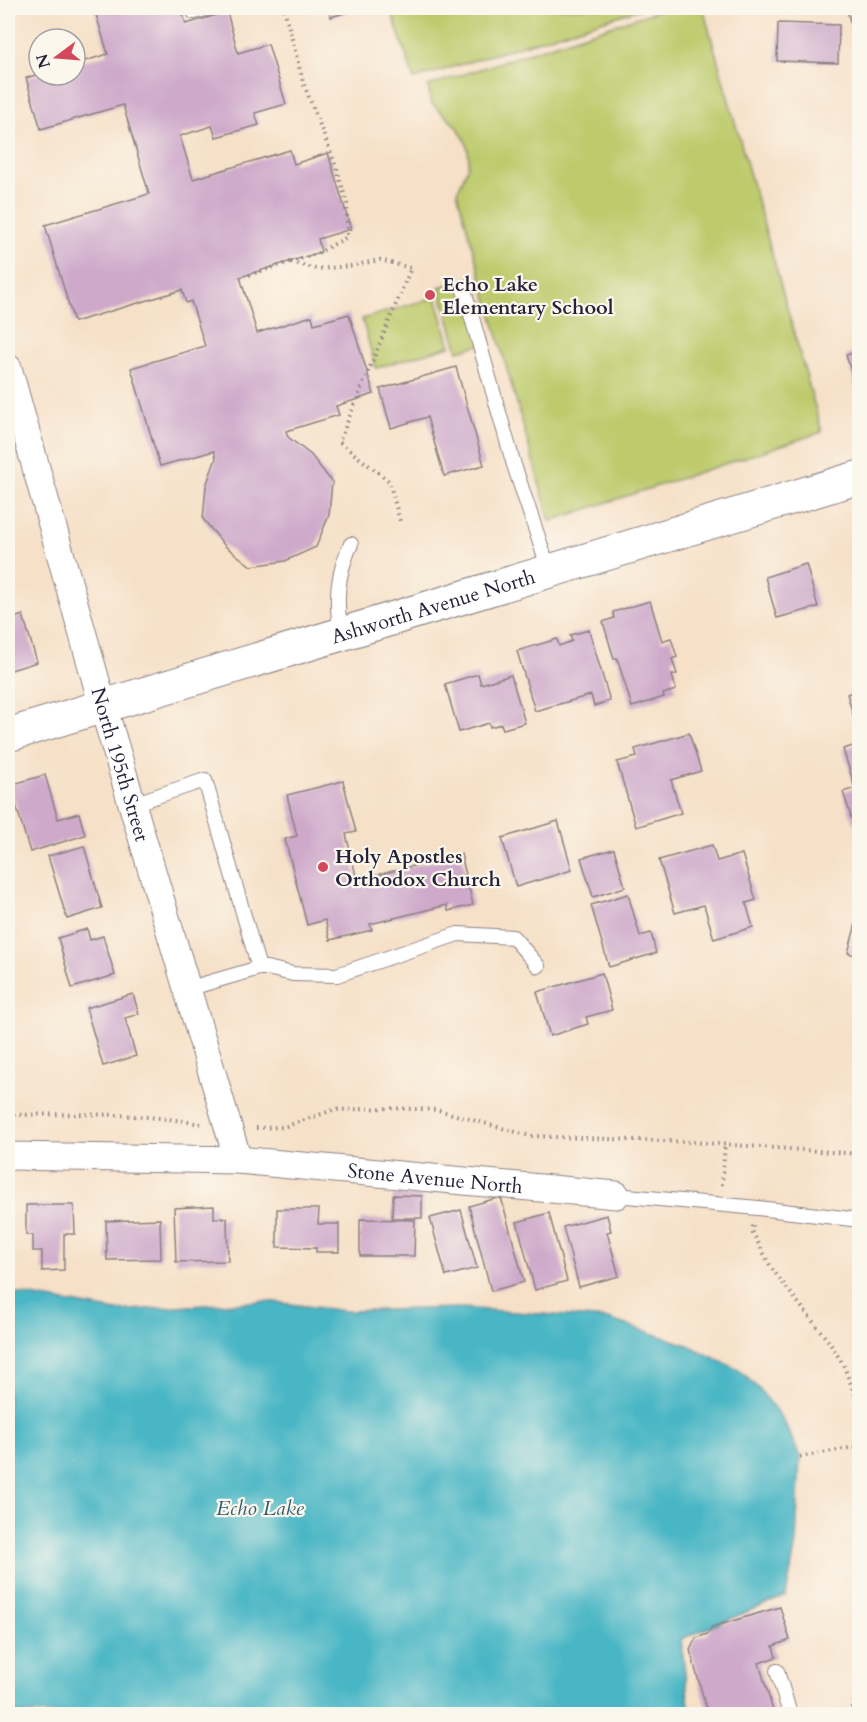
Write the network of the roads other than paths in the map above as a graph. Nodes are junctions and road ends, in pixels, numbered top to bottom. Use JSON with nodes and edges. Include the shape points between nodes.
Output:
{"nodes":[{"id":1,"x":209,"y":8,"type":"edge"},
{"id":2,"x":194,"y":12,"type":"dead end"},
{"id":3,"x":464,"y":290,"type":"dead end"},
{"id":4,"x":8,"y":368,"type":"edge"},
{"id":5,"x":860,"y":477,"type":"edge"},
{"id":6,"x":351,"y":544,"type":"dead end"},
{"id":7,"x":549,"y":570,"type":"junction"},
{"id":8,"x":341,"y":632,"type":"junction"},
{"id":9,"x":103,"y":706,"type":"junction"},
{"id":10,"x":8,"y":735,"type":"edge"},
{"id":11,"x":133,"y":804,"type":"junction"},
{"id":12,"x":538,"y":966,"type":"dead end"},
{"id":13,"x":259,"y":968,"type":"junction"},
{"id":14,"x":187,"y":989,"type":"junction"},
{"id":15,"x":8,"y":1156,"type":"edge"},
{"id":16,"x":238,"y":1160,"type":"junction"},
{"id":17,"x":615,"y":1194,"type":"joint"},
{"id":18,"x":860,"y":1220,"type":"edge"},
{"id":19,"x":777,"y":1671,"type":"dead end"},
{"id":20,"x":790,"y":1714,"type":"edge"}],
"edges":[{"from":1,"to":2,"type":"lane"},
{"from":3,"to":7,"type":"lane"},
{"from":4,"to":9,"type":"street","name":"North 195th Street"},
{"from":5,"to":7,"type":"street","name":"Ashworth Avenue North"},
{"from":6,"to":8,"type":"lane","via":[[342,563],[336,607]]},
{"from":7,"to":8,"type":"street","name":"Ashworth Avenue North"},
{"from":8,"to":9,"type":"street","name":"Ashworth Avenue North"},
{"from":9,"to":10,"type":"street","name":"Ashworth Avenue North"},
{"from":9,"to":11,"type":"street","name":"North 195th Street"},
{"from":11,"to":13,"type":"lane","via":[[205,780]]},
{"from":11,"to":14,"type":"street","name":"North 195th Street"},
{"from":12,"to":13,"type":"lane","via":[[513,937],[458,934],[337,975]]},
{"from":13,"to":14,"type":"lane"},
{"from":14,"to":16,"type":"street","name":"North 195th Street"},
{"from":15,"to":16,"type":"street","name":"Stone Avenue North"},
{"from":16,"to":17,"type":"street","name":"Stone Avenue North"},
{"from":17,"to":18,"type":"lane","name":"Stone Avenue North"},
{"from":19,"to":20,"type":"lane"}]}
